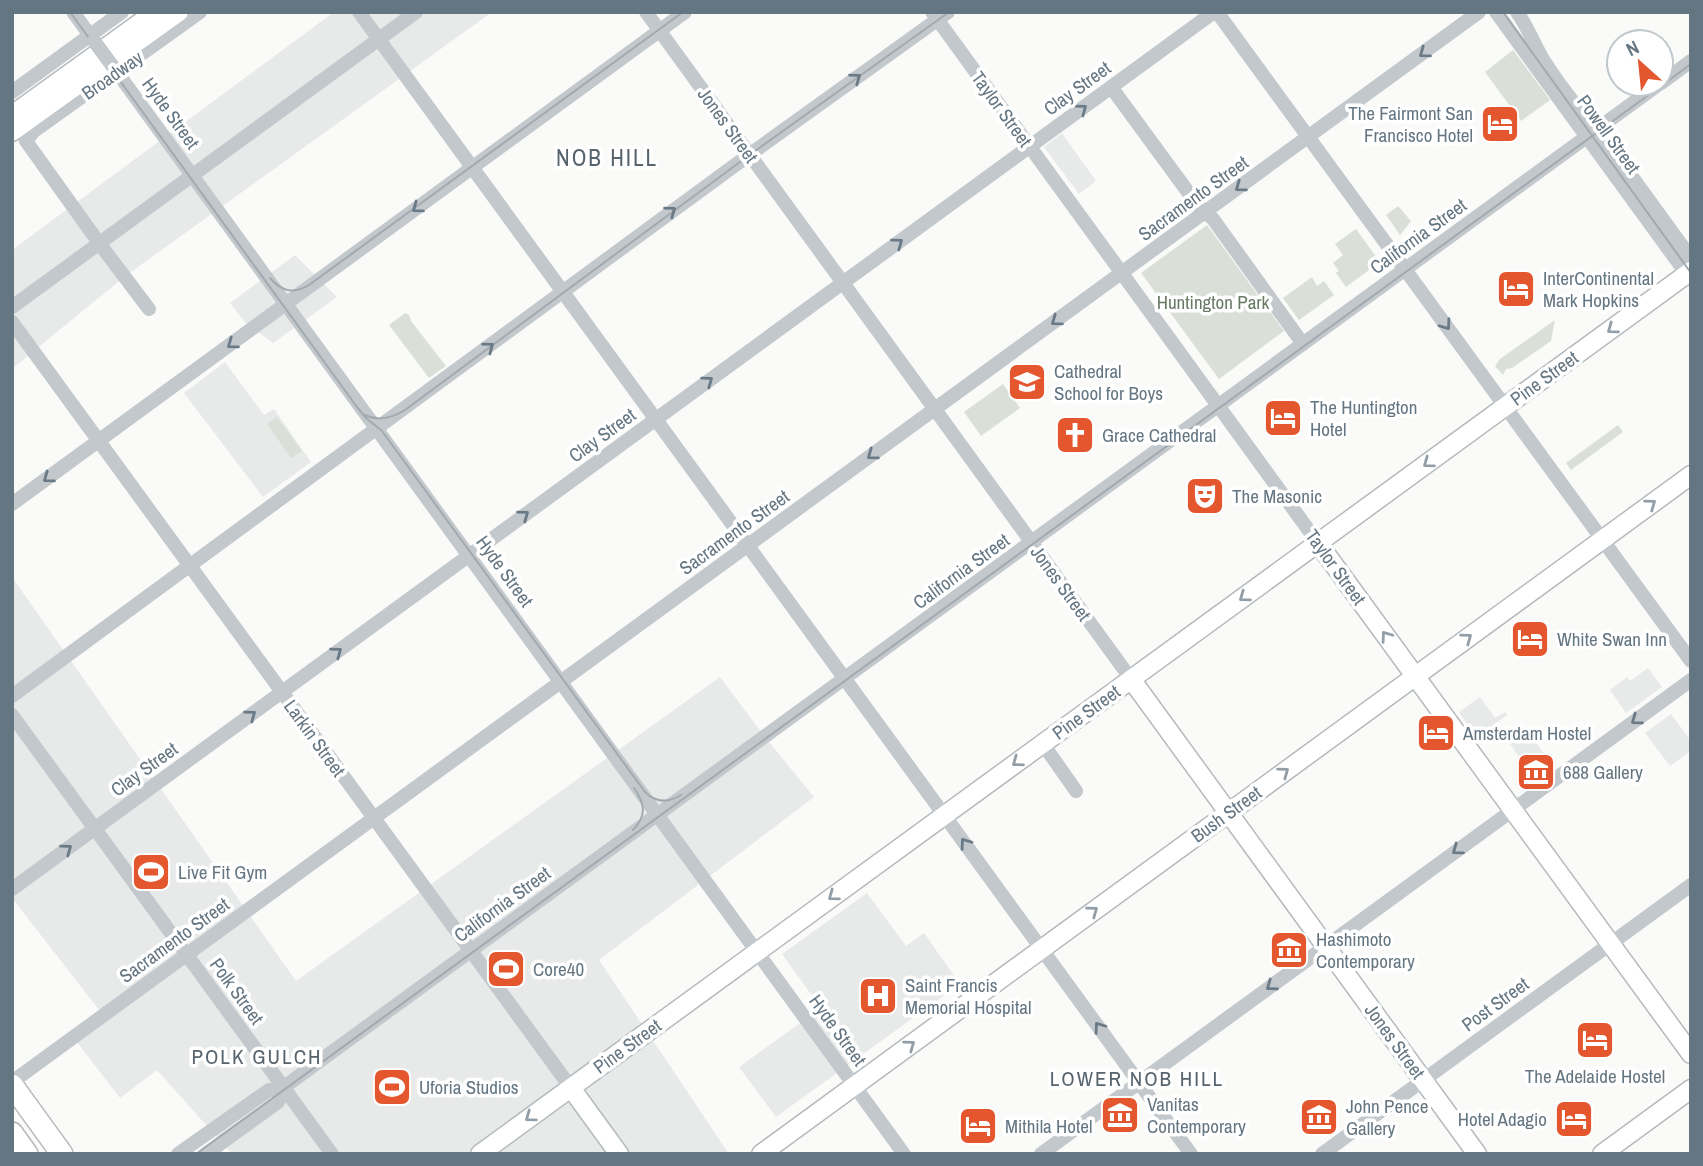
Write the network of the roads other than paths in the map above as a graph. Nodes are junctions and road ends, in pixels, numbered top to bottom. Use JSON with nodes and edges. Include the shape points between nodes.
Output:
{"nodes":[{"id":1,"x":74,"y":12,"type":"edge"},
{"id":2,"x":122,"y":12,"type":"edge"},
{"id":3,"x":155,"y":12,"type":"edge"},
{"id":4,"x":179,"y":12,"type":"edge"},
{"id":5,"x":200,"y":12,"type":"edge"},
{"id":6,"x":359,"y":12,"type":"edge"},
{"id":7,"x":416,"y":12,"type":"edge"},
{"id":8,"x":646,"y":12,"type":"edge"},
{"id":9,"x":685,"y":12,"type":"edge"},
{"id":10,"x":1215,"y":12,"type":"edge"},
{"id":11,"x":1479,"y":12,"type":"edge"},
{"id":12,"x":1496,"y":12,"type":"edge"},
{"id":13,"x":1517,"y":12,"type":"edge"},
{"id":14,"x":939,"y":15,"type":"edge"},
{"id":15,"x":659,"y":31,"type":"junction"},
{"id":16,"x":92,"y":38,"type":"junction"},
{"id":17,"x":379,"y":39,"type":"junction"},
{"id":18,"x":1691,"y":61,"type":"edge"},
{"id":19,"x":116,"y":70,"type":"junction"},
{"id":20,"x":1675,"y":72,"type":"edge"},
{"id":21,"x":1111,"y":87,"type":"junction"},
{"id":22,"x":12,"y":92,"type":"edge"},
{"id":23,"x":1640,"y":98,"type":"edge"},
{"id":24,"x":12,"y":114,"type":"edge"},
{"id":25,"x":1592,"y":133,"type":"junction"},
{"id":26,"x":19,"y":137,"type":"edge"},
{"id":27,"x":1308,"y":137,"type":"junction"},
{"id":28,"x":1030,"y":147,"type":"junction"},
{"id":29,"x":749,"y":154,"type":"junction"},
{"id":30,"x":472,"y":168,"type":"junction"},
{"id":31,"x":192,"y":175,"type":"junction"},
{"id":32,"x":1205,"y":212,"type":"junction"},
{"id":33,"x":99,"y":243,"type":"junction"},
{"id":34,"x":1406,"y":270,"type":"junction"},
{"id":35,"x":1690,"y":271,"type":"edge"},
{"id":36,"x":1122,"y":273,"type":"junction"},
{"id":37,"x":843,"y":283,"type":"junction"},
{"id":38,"x":563,"y":292,"type":"junction"},
{"id":39,"x":287,"y":304,"type":"junction"},
{"id":40,"x":12,"y":307,"type":"edge"},
{"id":41,"x":149,"y":309,"type":"dead end"},
{"id":42,"x":12,"y":322,"type":"edge"},
{"id":43,"x":1303,"y":344,"type":"junction"},
{"id":44,"x":1218,"y":406,"type":"junction"},
{"id":45,"x":1505,"y":406,"type":"junction"},
{"id":46,"x":935,"y":409,"type":"junction"},
{"id":47,"x":656,"y":419,"type":"junction"},
{"id":48,"x":377,"y":430,"type":"junction"},
{"id":49,"x":99,"y":441,"type":"junction"},
{"id":50,"x":1691,"y":475,"type":"edge"},
{"id":51,"x":12,"y":504,"type":"edge"},
{"id":52,"x":1602,"y":540,"type":"junction"},
{"id":53,"x":1032,"y":542,"type":"junction"},
{"id":54,"x":1318,"y":543,"type":"junction"},
{"id":55,"x":748,"y":546,"type":"junction"},
{"id":56,"x":469,"y":555,"type":"junction"},
{"id":57,"x":190,"y":566,"type":"junction"},
{"id":58,"x":1691,"y":661,"type":"edge"},
{"id":59,"x":1415,"y":676,"type":"junction"},
{"id":60,"x":845,"y":679,"type":"junction"},
{"id":61,"x":1131,"y":679,"type":"junction"},
{"id":62,"x":1691,"y":680,"type":"edge"},
{"id":63,"x":561,"y":682,"type":"junction"},
{"id":64,"x":282,"y":692,"type":"junction"},
{"id":65,"x":12,"y":696,"type":"edge"},
{"id":66,"x":12,"y":715,"type":"edge"},
{"id":67,"x":1042,"y":744,"type":"junction"},
{"id":68,"x":1076,"y":790,"type":"dead end"},
{"id":69,"x":1513,"y":810,"type":"junction"},
{"id":70,"x":1228,"y":812,"type":"junction"},
{"id":71,"x":658,"y":815,"type":"junction"},
{"id":72,"x":944,"y":815,"type":"junction"},
{"id":73,"x":374,"y":818,"type":"junction"},
{"id":74,"x":95,"y":829,"type":"junction"},
{"id":75,"x":1691,"y":885,"type":"edge"},
{"id":76,"x":12,"y":889,"type":"edge"},
{"id":77,"x":1610,"y":944,"type":"junction"},
{"id":78,"x":1326,"y":946,"type":"junction"},
{"id":79,"x":1042,"y":948,"type":"junction"},
{"id":80,"x":471,"y":951,"type":"junction"},
{"id":81,"x":757,"y":951,"type":"junction"},
{"id":82,"x":187,"y":954,"type":"junction"},
{"id":83,"x":1691,"y":1054,"type":"edge"},
{"id":84,"x":1424,"y":1080,"type":"junction"},
{"id":85,"x":1139,"y":1082,"type":"junction"},
{"id":86,"x":12,"y":1084,"type":"edge"},
{"id":87,"x":854,"y":1085,"type":"junction"},
{"id":88,"x":284,"y":1087,"type":"junction"},
{"id":89,"x":571,"y":1088,"type":"junction"},
{"id":90,"x":1691,"y":1089,"type":"edge"},
{"id":91,"x":12,"y":1133,"type":"edge"},
{"id":92,"x":27,"y":1154,"type":"edge"},
{"id":93,"x":62,"y":1154,"type":"edge"},
{"id":94,"x":178,"y":1154,"type":"edge"},
{"id":95,"x":206,"y":1154,"type":"edge"},
{"id":96,"x":332,"y":1154,"type":"edge"},
{"id":97,"x":480,"y":1154,"type":"edge"},
{"id":98,"x":619,"y":1154,"type":"edge"},
{"id":99,"x":761,"y":1154,"type":"edge"},
{"id":100,"x":904,"y":1154,"type":"edge"},
{"id":101,"x":1041,"y":1154,"type":"edge"},
{"id":102,"x":1191,"y":1154,"type":"edge"},
{"id":103,"x":1322,"y":1154,"type":"edge"},
{"id":104,"x":1477,"y":1154,"type":"edge"},
{"id":105,"x":1602,"y":1154,"type":"edge"}],
"edges":[{"from":1,"to":16,"type":"street","name":"Hyde Street"},
{"from":2,"to":16,"type":"street"},
{"from":3,"to":24,"type":"main road","name":"Broadway"},
{"from":4,"to":26,"type":"main road","name":"Broadway"},
{"from":5,"to":19,"type":"street","name":"Broadway"},
{"from":6,"to":17,"type":"street"},
{"from":7,"to":17,"type":"street"},
{"from":8,"to":15,"type":"street","name":"Jones Street"},
{"from":9,"to":15,"type":"street"},
{"from":10,"to":21,"type":"street","name":"Clay Street"},
{"from":10,"to":27,"type":"street"},
{"from":11,"to":27,"type":"street","name":"Sacramento Street","one_way":true},
{"from":12,"to":25,"type":"street","name":"Powell Street"},
{"from":13,"to":25,"type":"street","name":"Powell Street"},
{"from":14,"to":28,"type":"street","name":"Taylor Street"},
{"from":29,"to":14,"type":"street","one_way":true},
{"from":15,"to":29,"type":"street","name":"Jones Street"},
{"from":15,"to":30,"type":"street"},
{"from":16,"to":19,"type":"street","name":"Hyde Street","bridge":true},
{"from":16,"to":22,"type":"street"},
{"from":17,"to":30,"type":"street"},
{"from":17,"to":31,"type":"street"},
{"from":18,"to":20,"type":"street","name":"California Street"},
{"from":19,"to":26,"type":"street","name":"Broadway","via":[[34,131]]},
{"from":19,"to":31,"type":"street","name":"Hyde Street"},
{"from":28,"to":21,"type":"street","name":"Clay Street","one_way":true},
{"from":21,"to":32,"type":"street"},
{"from":23,"to":25,"type":"street","name":"California Street"},
{"from":25,"to":34,"type":"street","name":"California Street"},
{"from":25,"to":35,"type":"street","name":"Powell Street"},
{"from":26,"to":33,"type":"street"},
{"from":27,"to":32,"type":"street","name":"Sacramento Street","one_way":true},
{"from":27,"to":34,"type":"street"},
{"from":28,"to":36,"type":"street","name":"Taylor Street"},
{"from":37,"to":28,"type":"street","name":"Clay Street","one_way":true},
{"from":29,"to":37,"type":"street","name":"Jones Street"},
{"from":38,"to":29,"type":"street","one_way":true},
{"from":30,"to":38,"type":"street"},
{"from":30,"to":39,"type":"street","one_way":true},
{"from":31,"to":33,"type":"street"},
{"from":31,"to":39,"type":"street","name":"Hyde Street"},
{"from":32,"to":36,"type":"street","name":"Sacramento Street"},
{"from":32,"to":43,"type":"street"},
{"from":33,"to":40,"type":"street"},
{"from":33,"to":41,"type":"street"},
{"from":34,"to":43,"type":"street","name":"California Street"},
{"from":34,"to":45,"type":"street","one_way":true},
{"from":35,"to":45,"type":"main road","name":"Pine Street","one_way":true},
{"from":36,"to":44,"type":"street","name":"Taylor Street"},
{"from":36,"to":46,"type":"street","name":"Sacramento Street","one_way":true},
{"from":37,"to":46,"type":"street","name":"Jones Street"},
{"from":47,"to":37,"type":"street","name":"Clay Street","one_way":true},
{"from":38,"to":47,"type":"street"},
{"from":48,"to":38,"type":"street","one_way":true},
{"from":39,"to":48,"type":"street","name":"Hyde Street"},
{"from":39,"to":49,"type":"street","one_way":true},
{"from":42,"to":49,"type":"street","name":"Larkin Street"},
{"from":43,"to":44,"type":"street","name":"California Street"},
{"from":44,"to":53,"type":"street","name":"California Street"},
{"from":44,"to":54,"type":"street","name":"Taylor Street"},
{"from":45,"to":52,"type":"street"},
{"from":45,"to":54,"type":"main road","name":"Pine Street","one_way":true},
{"from":46,"to":53,"type":"street","name":"Jones Street"},
{"from":46,"to":55,"type":"street","name":"Sacramento Street","one_way":true},
{"from":47,"to":55,"type":"street"},
{"from":56,"to":47,"type":"street","name":"Clay Street","one_way":true},
{"from":48,"to":56,"type":"street","name":"Hyde Street"},
{"from":48,"to":57,"type":"street"},
{"from":49,"to":51,"type":"street","one_way":true},
{"from":49,"to":57,"type":"street","name":"Larkin Street"},
{"from":52,"to":50,"type":"main road","name":"Bush Street","one_way":true},
{"from":52,"to":58,"type":"street"},
{"from":59,"to":52,"type":"main road","name":"Bush Street","one_way":true},
{"from":53,"to":60,"type":"street","name":"California Street"},
{"from":53,"to":61,"type":"street","name":"Jones Street"},
{"from":59,"to":54,"type":"main road","name":"Taylor Street","one_way":true},
{"from":54,"to":61,"type":"main road","name":"Pine Street","one_way":true},
{"from":55,"to":60,"type":"street"},
{"from":55,"to":63,"type":"street","name":"Sacramento Street"},
{"from":56,"to":63,"type":"street","name":"Hyde Street"},
{"from":64,"to":56,"type":"street","name":"Clay Street","one_way":true},
{"from":57,"to":64,"type":"street","name":"Larkin Street"},
{"from":57,"to":65,"type":"street"},
{"from":59,"to":69,"type":"main road","name":"Taylor Street"},
{"from":70,"to":59,"type":"main road","name":"Bush Street","one_way":true},
{"from":60,"to":71,"type":"street","name":"California Street"},
{"from":60,"to":72,"type":"street"},
{"from":61,"to":67,"type":"main road","name":"Pine Street"},
{"from":61,"to":70,"type":"main road","name":"Jones Street"},
{"from":62,"to":69,"type":"street","one_way":true},
{"from":63,"to":71,"type":"street","name":"Hyde Street"},
{"from":63,"to":73,"type":"street","name":"Sacramento Street"},
{"from":64,"to":73,"type":"street","name":"Larkin Street"},
{"from":74,"to":64,"type":"street","name":"Clay Street","one_way":true},
{"from":66,"to":74,"type":"street","name":"Polk Street"},
{"from":67,"to":68,"type":"street"},
{"from":67,"to":72,"type":"main road","name":"Pine Street","one_way":true},
{"from":69,"to":77,"type":"main road","name":"Taylor Street"},
{"from":69,"to":78,"type":"street","one_way":true},
{"from":70,"to":78,"type":"main road","name":"Jones Street"},
{"from":79,"to":70,"type":"main road","name":"Bush Street","one_way":true},
{"from":71,"to":80,"type":"street","name":"California Street"},
{"from":71,"to":81,"type":"street","name":"Hyde Street"},
{"from":79,"to":72,"type":"street","one_way":true},
{"from":72,"to":81,"type":"main road","name":"Pine Street","one_way":true},
{"from":73,"to":80,"type":"street","name":"Larkin Street"},
{"from":73,"to":82,"type":"street","name":"Sacramento Street"},
{"from":76,"to":74,"type":"street","name":"Clay Street","one_way":true},
{"from":74,"to":82,"type":"street","name":"Polk Street"},
{"from":75,"to":77,"type":"street","name":"Post Street"},
{"from":77,"to":83,"type":"main road","name":"Taylor Street"},
{"from":77,"to":84,"type":"street","name":"Post Street"},
{"from":78,"to":84,"type":"main road","name":"Jones Street"},
{"from":78,"to":85,"type":"street","one_way":true},
{"from":85,"to":79,"type":"street","one_way":true},
{"from":87,"to":79,"type":"main road","name":"Bush Street","one_way":true},
{"from":80,"to":88,"type":"street","name":"California Street"},
{"from":80,"to":89,"type":"street","name":"Larkin Street"},
{"from":81,"to":87,"type":"street","name":"Hyde Street"},
{"from":81,"to":89,"type":"main road","name":"Pine Street"},
{"from":82,"to":86,"type":"street","name":"Sacramento Street"},
{"from":82,"to":88,"type":"street","name":"Polk Street"},
{"from":84,"to":103,"type":"street","name":"Post Street"},
{"from":84,"to":104,"type":"main road","name":"Jones Street"},
{"from":85,"to":101,"type":"street"},
{"from":85,"to":102,"type":"street"},
{"from":86,"to":93,"type":"highway"},
{"from":87,"to":99,"type":"main road","name":"Bush Street"},
{"from":87,"to":100,"type":"street","name":"Hyde Street"},
{"from":88,"to":94,"type":"street","name":"California Street","via":[[269,1090]]},
{"from":88,"to":95,"type":"street","name":"California Street","via":[[278,1102]]},
{"from":88,"to":96,"type":"street","name":"Polk Street"},
{"from":89,"to":97,"type":"main road","name":"Pine Street","one_way":true},
{"from":89,"to":98,"type":"main road","name":"Larkin Street"},
{"from":90,"to":105,"type":"main road"},
{"from":91,"to":92,"type":"highway"}]}
